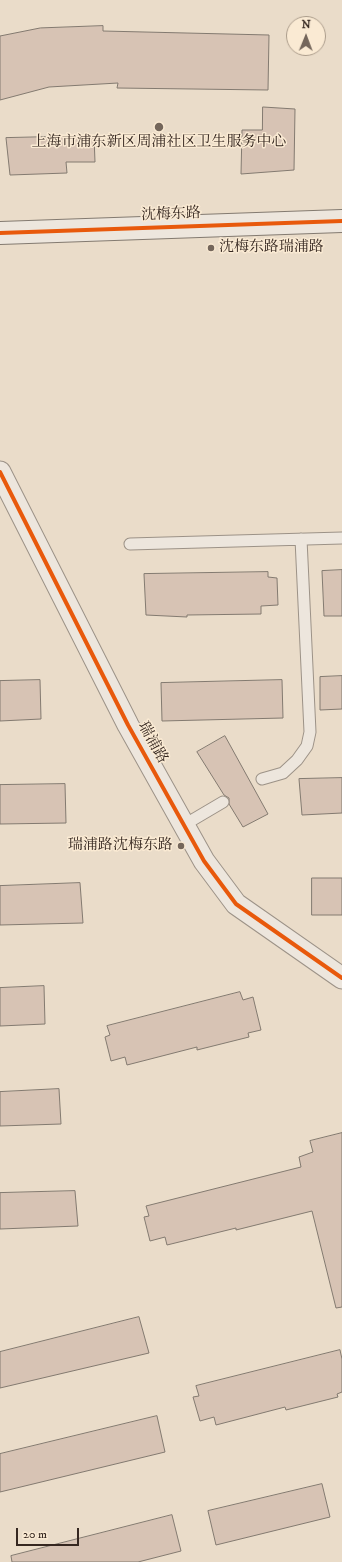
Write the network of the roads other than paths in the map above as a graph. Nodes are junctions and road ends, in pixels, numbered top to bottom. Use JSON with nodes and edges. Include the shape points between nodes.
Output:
{"nodes":[{"id":1,"x":342,"y":221,"type":"edge"},
{"id":2,"x":0,"y":233,"type":"edge"},
{"id":3,"x":0,"y":472,"type":"edge"},
{"id":4,"x":342,"y":538,"type":"edge"},
{"id":5,"x":301,"y":540,"type":"junction"},
{"id":6,"x":130,"y":544,"type":"dead end"},
{"id":7,"x":262,"y":779,"type":"dead end"},
{"id":8,"x":223,"y":802,"type":"dead end"},
{"id":9,"x":184,"y":825,"type":"junction"},
{"id":10,"x":342,"y":978,"type":"edge"}],
"edges":[{"from":1,"to":2,"type":"street","name":"沈梅东路"},
{"from":3,"to":9,"type":"street","name":"瑞浦路","via":[[128,725]]},
{"from":4,"to":5,"type":"lane"},
{"from":5,"to":6,"type":"lane"},
{"from":5,"to":7,"type":"lane","via":[[310,732],[307,746],[297,760],[283,773]]},
{"from":8,"to":9,"type":"lane"},
{"from":9,"to":10,"type":"street","name":"瑞浦路","via":[[204,861],[236,904]]}]}
